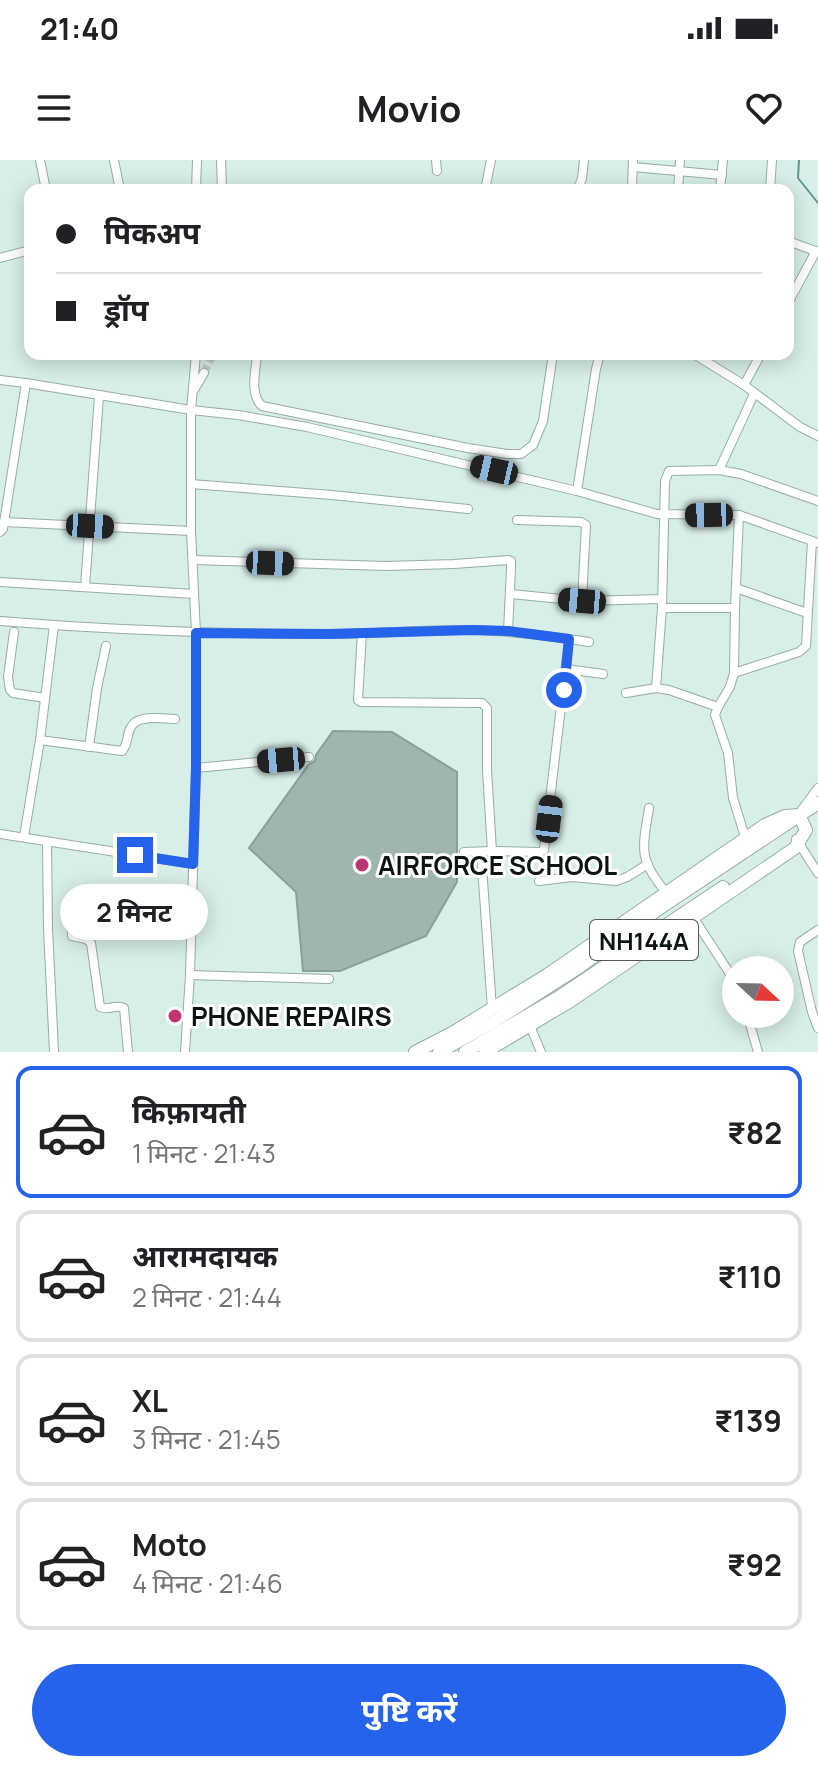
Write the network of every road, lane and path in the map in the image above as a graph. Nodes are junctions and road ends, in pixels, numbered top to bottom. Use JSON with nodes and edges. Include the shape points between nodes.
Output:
{"nodes":[{"id":1,"x":40,"y":160,"type":"edge"},
{"id":2,"x":114,"y":160,"type":"edge"},
{"id":3,"x":197,"y":160,"type":"edge"},
{"id":4,"x":221,"y":160,"type":"edge"},
{"id":5,"x":436,"y":160,"type":"edge"},
{"id":6,"x":491,"y":160,"type":"edge"},
{"id":7,"x":584,"y":160,"type":"edge"},
{"id":8,"x":680,"y":160,"type":"edge"},
{"id":9,"x":723,"y":160,"type":"edge"},
{"id":10,"x":772,"y":160,"type":"edge"},
{"id":11,"x":633,"y":163,"type":"edge"},
{"id":12,"x":679,"y":170,"type":"junction"},
{"id":13,"x":437,"y":171,"type":"dead end"},
{"id":14,"x":722,"y":175,"type":"junction"},
{"id":15,"x":45,"y":184,"type":"edge"},
{"id":16,"x":119,"y":184,"type":"edge"},
{"id":17,"x":196,"y":184,"type":"edge"},
{"id":18,"x":222,"y":184,"type":"edge"},
{"id":19,"x":486,"y":184,"type":"edge"},
{"id":20,"x":580,"y":184,"type":"edge"},
{"id":21,"x":632,"y":184,"type":"edge"},
{"id":22,"x":678,"y":184,"type":"edge"},
{"id":23,"x":721,"y":184,"type":"edge"},
{"id":24,"x":770,"y":184,"type":"edge"},
{"id":25,"x":794,"y":243,"type":"edge"},
{"id":26,"x":817,"y":251,"type":"edge"},
{"id":27,"x":24,"y":252,"type":"edge"},
{"id":28,"x":0,"y":258,"type":"edge"},
{"id":29,"x":794,"y":292,"type":"edge"},
{"id":30,"x":195,"y":360,"type":"edge"},
{"id":31,"x":257,"y":360,"type":"edge"},
{"id":32,"x":552,"y":360,"type":"edge"},
{"id":33,"x":598,"y":360,"type":"edge"},
{"id":34,"x":704,"y":360,"type":"edge"},
{"id":35,"x":758,"y":360,"type":"edge"},
{"id":36,"x":204,"y":373,"type":"tunnel mouth"},
{"id":37,"x":0,"y":380,"type":"edge"},
{"id":38,"x":26,"y":383,"type":"junction"},
{"id":39,"x":744,"y":385,"type":"junction"},
{"id":40,"x":192,"y":394,"type":"junction"},
{"id":41,"x":754,"y":394,"type":"junction"},
{"id":42,"x":99,"y":396,"type":"junction"},
{"id":43,"x":191,"y":410,"type":"junction"},
{"id":44,"x":818,"y":436,"type":"edge"},
{"id":45,"x":719,"y":470,"type":"junction"},
{"id":46,"x":191,"y":484,"type":"junction"},
{"id":47,"x":577,"y":491,"type":"junction"},
{"id":48,"x":818,"y":501,"type":"edge"},
{"id":49,"x":468,"y":509,"type":"dead end"},
{"id":50,"x":666,"y":515,"type":"junction"},
{"id":51,"x":739,"y":515,"type":"junction"},
{"id":52,"x":517,"y":520,"type":"dead end"},
{"id":53,"x":4,"y":522,"type":"junction"},
{"id":54,"x":90,"y":526,"type":"junction"},
{"id":55,"x":191,"y":531,"type":"junction"},
{"id":56,"x":0,"y":532,"type":"edge"},
{"id":57,"x":815,"y":542,"type":"edge"},
{"id":58,"x":193,"y":560,"type":"junction"},
{"id":59,"x":0,"y":582,"type":"edge"},
{"id":60,"x":85,"y":587,"type":"junction"},
{"id":61,"x":736,"y":588,"type":"junction"},
{"id":62,"x":194,"y":594,"type":"junction"},
{"id":63,"x":511,"y":594,"type":"junction"},
{"id":64,"x":582,"y":601,"type":"junction"},
{"id":65,"x":662,"y":604,"type":"junction"},
{"id":66,"x":818,"y":607,"type":"edge"},
{"id":67,"x":735,"y":608,"type":"junction"},
{"id":68,"x":808,"y":608,"type":"junction"},
{"id":69,"x":0,"y":621,"type":"edge"},
{"id":70,"x":54,"y":625,"type":"junction"},
{"id":71,"x":508,"y":631,"type":"junction"},
{"id":72,"x":14,"y":632,"type":"dead end"},
{"id":73,"x":196,"y":633,"type":"junction"},
{"id":74,"x":362,"y":633,"type":"junction"},
{"id":75,"x":569,"y":639,"type":"junction"},
{"id":76,"x":589,"y":642,"type":"dead end"},
{"id":77,"x":106,"y":646,"type":"dead end"},
{"id":78,"x":566,"y":669,"type":"junction"},
{"id":79,"x":734,"y":673,"type":"junction"},
{"id":80,"x":603,"y":674,"type":"dead end"},
{"id":81,"x":656,"y":688,"type":"junction"},
{"id":82,"x":626,"y":693,"type":"dead end"},
{"id":83,"x":45,"y":698,"type":"junction"},
{"id":84,"x":718,"y":707,"type":"junction"},
{"id":85,"x":175,"y":719,"type":"dead end"},
{"id":86,"x":40,"y":740,"type":"junction"},
{"id":87,"x":89,"y":747,"type":"junction"},
{"id":88,"x":309,"y":757,"type":"dead end"},
{"id":89,"x":196,"y":768,"type":"junction"},
{"id":90,"x":818,"y":788,"type":"edge"},
{"id":91,"x":818,"y":803,"type":"edge"},
{"id":92,"x":649,"y":808,"type":"dead end"},
{"id":93,"x":799,"y":815,"type":"junction"},
{"id":94,"x":818,"y":822,"type":"edge"},
{"id":95,"x":812,"y":829,"type":"edge"},
{"id":96,"x":0,"y":834,"type":"edge"},
{"id":97,"x":24,"y":837,"type":"junction"},
{"id":98,"x":797,"y":841,"type":"junction"},
{"id":99,"x":47,"y":842,"type":"junction"},
{"id":100,"x":747,"y":843,"type":"junction"},
{"id":101,"x":492,"y":851,"type":"junction"},
{"id":102,"x":464,"y":852,"type":"dead end"},
{"id":103,"x":481,"y":852,"type":"junction"},
{"id":104,"x":193,"y":864,"type":"junction"},
{"id":105,"x":648,"y":864,"type":"junction"},
{"id":106,"x":818,"y":873,"type":"edge"},
{"id":107,"x":539,"y":881,"type":"dead end"},
{"id":108,"x":669,"y":897,"type":"junction"},
{"id":109,"x":70,"y":900,"type":"dead end"},
{"id":110,"x":690,"y":914,"type":"junction"},
{"id":111,"x":818,"y":930,"type":"edge"},
{"id":112,"x":722,"y":962,"type":"edge"},
{"id":113,"x":190,"y":975,"type":"junction"},
{"id":114,"x":329,"y":979,"type":"dead end"},
{"id":115,"x":492,"y":1016,"type":"junction"},
{"id":116,"x":530,"y":1026,"type":"junction"},
{"id":117,"x":470,"y":1028,"type":"junction"},
{"id":118,"x":751,"y":1028,"type":"edge"},
{"id":119,"x":818,"y":1028,"type":"edge"},
{"id":120,"x":54,"y":1052,"type":"edge"},
{"id":121,"x":128,"y":1052,"type":"edge"},
{"id":122,"x":185,"y":1052,"type":"edge"},
{"id":123,"x":415,"y":1052,"type":"edge"},
{"id":124,"x":439,"y":1052,"type":"edge"},
{"id":125,"x":467,"y":1052,"type":"edge"},
{"id":126,"x":485,"y":1052,"type":"edge"},
{"id":127,"x":541,"y":1052,"type":"edge"},
{"id":128,"x":758,"y":1052,"type":"edge"}],
"edges":[{"from":1,"to":15,"type":"street"},
{"from":2,"to":16,"type":"street"},
{"from":3,"to":17,"type":"street"},
{"from":4,"to":18,"type":"street"},
{"from":5,"to":13,"type":"street"},
{"from":6,"to":19,"type":"street"},
{"from":7,"to":20,"type":"street"},
{"from":8,"to":12,"type":"street"},
{"from":9,"to":14,"type":"street"},
{"from":10,"to":24,"type":"street"},
{"from":11,"to":12,"type":"street"},
{"from":11,"to":21,"type":"street"},
{"from":12,"to":14,"type":"street"},
{"from":12,"to":22,"type":"street"},
{"from":14,"to":23,"type":"street"},
{"from":25,"to":26,"type":"street"},
{"from":26,"to":29,"type":"street"},
{"from":27,"to":28,"type":"street"},
{"from":30,"to":40,"type":"street"},
{"from":31,"to":32,"type":"street","via":[[255,394],[262,406],[507,454],[529,450],[537,438]]},
{"from":33,"to":47,"type":"street"},
{"from":34,"to":39,"type":"street"},
{"from":35,"to":39,"type":"street"},
{"from":36,"to":40,"type":"street"},
{"from":37,"to":38,"type":"street"},
{"from":38,"to":42,"type":"street"},
{"from":38,"to":53,"type":"street"},
{"from":39,"to":41,"type":"street"},
{"from":40,"to":43,"type":"street"},
{"from":41,"to":44,"type":"street"},
{"from":41,"to":45,"type":"street"},
{"from":42,"to":43,"type":"street"},
{"from":42,"to":54,"type":"street"},
{"from":43,"to":46,"type":"street"},
{"from":43,"to":47,"type":"street","via":[[307,427]]},
{"from":45,"to":48,"type":"street"},
{"from":45,"to":50,"type":"street","via":[[669,471]]},
{"from":46,"to":49,"type":"street"},
{"from":46,"to":55,"type":"street"},
{"from":47,"to":50,"type":"street"},
{"from":50,"to":51,"type":"street"},
{"from":50,"to":65,"type":"street"},
{"from":51,"to":57,"type":"street"},
{"from":51,"to":61,"type":"street"},
{"from":52,"to":64,"type":"street","via":[[586,525]]},
{"from":53,"to":54,"type":"street"},
{"from":53,"to":56,"type":"street"},
{"from":54,"to":55,"type":"street"},
{"from":54,"to":60,"type":"street"},
{"from":55,"to":58,"type":"street"},
{"from":57,"to":68,"type":"street"},
{"from":58,"to":62,"type":"street"},
{"from":58,"to":63,"type":"street","via":[[386,566],[509,560]]},
{"from":59,"to":60,"type":"street"},
{"from":60,"to":62,"type":"street"},
{"from":61,"to":67,"type":"street"},
{"from":61,"to":68,"type":"street"},
{"from":62,"to":73,"type":"street"},
{"from":63,"to":64,"type":"street"},
{"from":63,"to":71,"type":"street"},
{"from":64,"to":65,"type":"street"},
{"from":65,"to":67,"type":"street"},
{"from":65,"to":81,"type":"street"},
{"from":66,"to":68,"type":"street"},
{"from":67,"to":79,"type":"street"},
{"from":68,"to":79,"type":"street","via":[[803,650]]},
{"from":69,"to":70,"type":"street"},
{"from":70,"to":73,"type":"street"},
{"from":70,"to":83,"type":"street"},
{"from":71,"to":74,"type":"street"},
{"from":71,"to":75,"type":"street"},
{"from":72,"to":83,"type":"street","via":[[8,686],[13,693]]},
{"from":73,"to":74,"type":"street"},
{"from":73,"to":89,"type":"street"},
{"from":74,"to":101,"type":"street","via":[[360,702],[482,703],[487,708]]},
{"from":75,"to":76,"type":"street"},
{"from":75,"to":78,"type":"street"},
{"from":77,"to":87,"type":"street"},
{"from":78,"to":80,"type":"street"},
{"from":78,"to":101,"type":"street","via":[[546,846],[540,852]]},
{"from":79,"to":84,"type":"street"},
{"from":81,"to":82,"type":"street"},
{"from":81,"to":84,"type":"street"},
{"from":83,"to":86,"type":"street"},
{"from":84,"to":100,"type":"street","via":[[716,720]]},
{"from":85,"to":87,"type":"street","via":[[136,721],[122,751]]},
{"from":86,"to":87,"type":"street"},
{"from":86,"to":97,"type":"street"},
{"from":88,"to":89,"type":"street"},
{"from":89,"to":104,"type":"street"},
{"from":90,"to":93,"type":"street"},
{"from":91,"to":93,"type":"highway","number":"NH144A"},
{"from":92,"to":105,"type":"street"},
{"from":93,"to":95,"type":"highway"},
{"from":93,"to":100,"type":"highway","number":"NH144A"},
{"from":94,"to":95,"type":"highway","number":"NH144A"},
{"from":95,"to":98,"type":"highway","number":"NH144A"},
{"from":96,"to":97,"type":"street"},
{"from":97,"to":99,"type":"street"},
{"from":98,"to":106,"type":"street"},
{"from":98,"to":110,"type":"highway","number":"NH144A"},
{"from":99,"to":104,"type":"street"},
{"from":99,"to":120,"type":"street"},
{"from":100,"to":108,"type":"highway","number":"NH144A"},
{"from":101,"to":103,"type":"street"},
{"from":102,"to":103,"type":"street"},
{"from":103,"to":115,"type":"street"},
{"from":104,"to":113,"type":"street"},
{"from":105,"to":107,"type":"street","via":[[616,881]]},
{"from":105,"to":108,"type":"street"},
{"from":108,"to":115,"type":"highway","number":"NH144A","via":[[578,968]]},
{"from":109,"to":121,"type":"street","via":[[72,936],[91,943],[100,1007],[124,1008]]},
{"from":110,"to":112,"type":"street"},
{"from":110,"to":116,"type":"highway"},
{"from":110,"to":125,"type":"highway","number":"NH144A"},
{"from":111,"to":119,"type":"street","via":[[800,942],[798,951]]},
{"from":113,"to":114,"type":"street"},
{"from":113,"to":122,"type":"street"},
{"from":115,"to":117,"type":"highway","number":"NH144A"},
{"from":116,"to":126,"type":"highway"},
{"from":116,"to":127,"type":"street"},
{"from":117,"to":123,"type":"highway"},
{"from":117,"to":124,"type":"highway","number":"NH144A"},
{"from":118,"to":128,"type":"street"}]}
